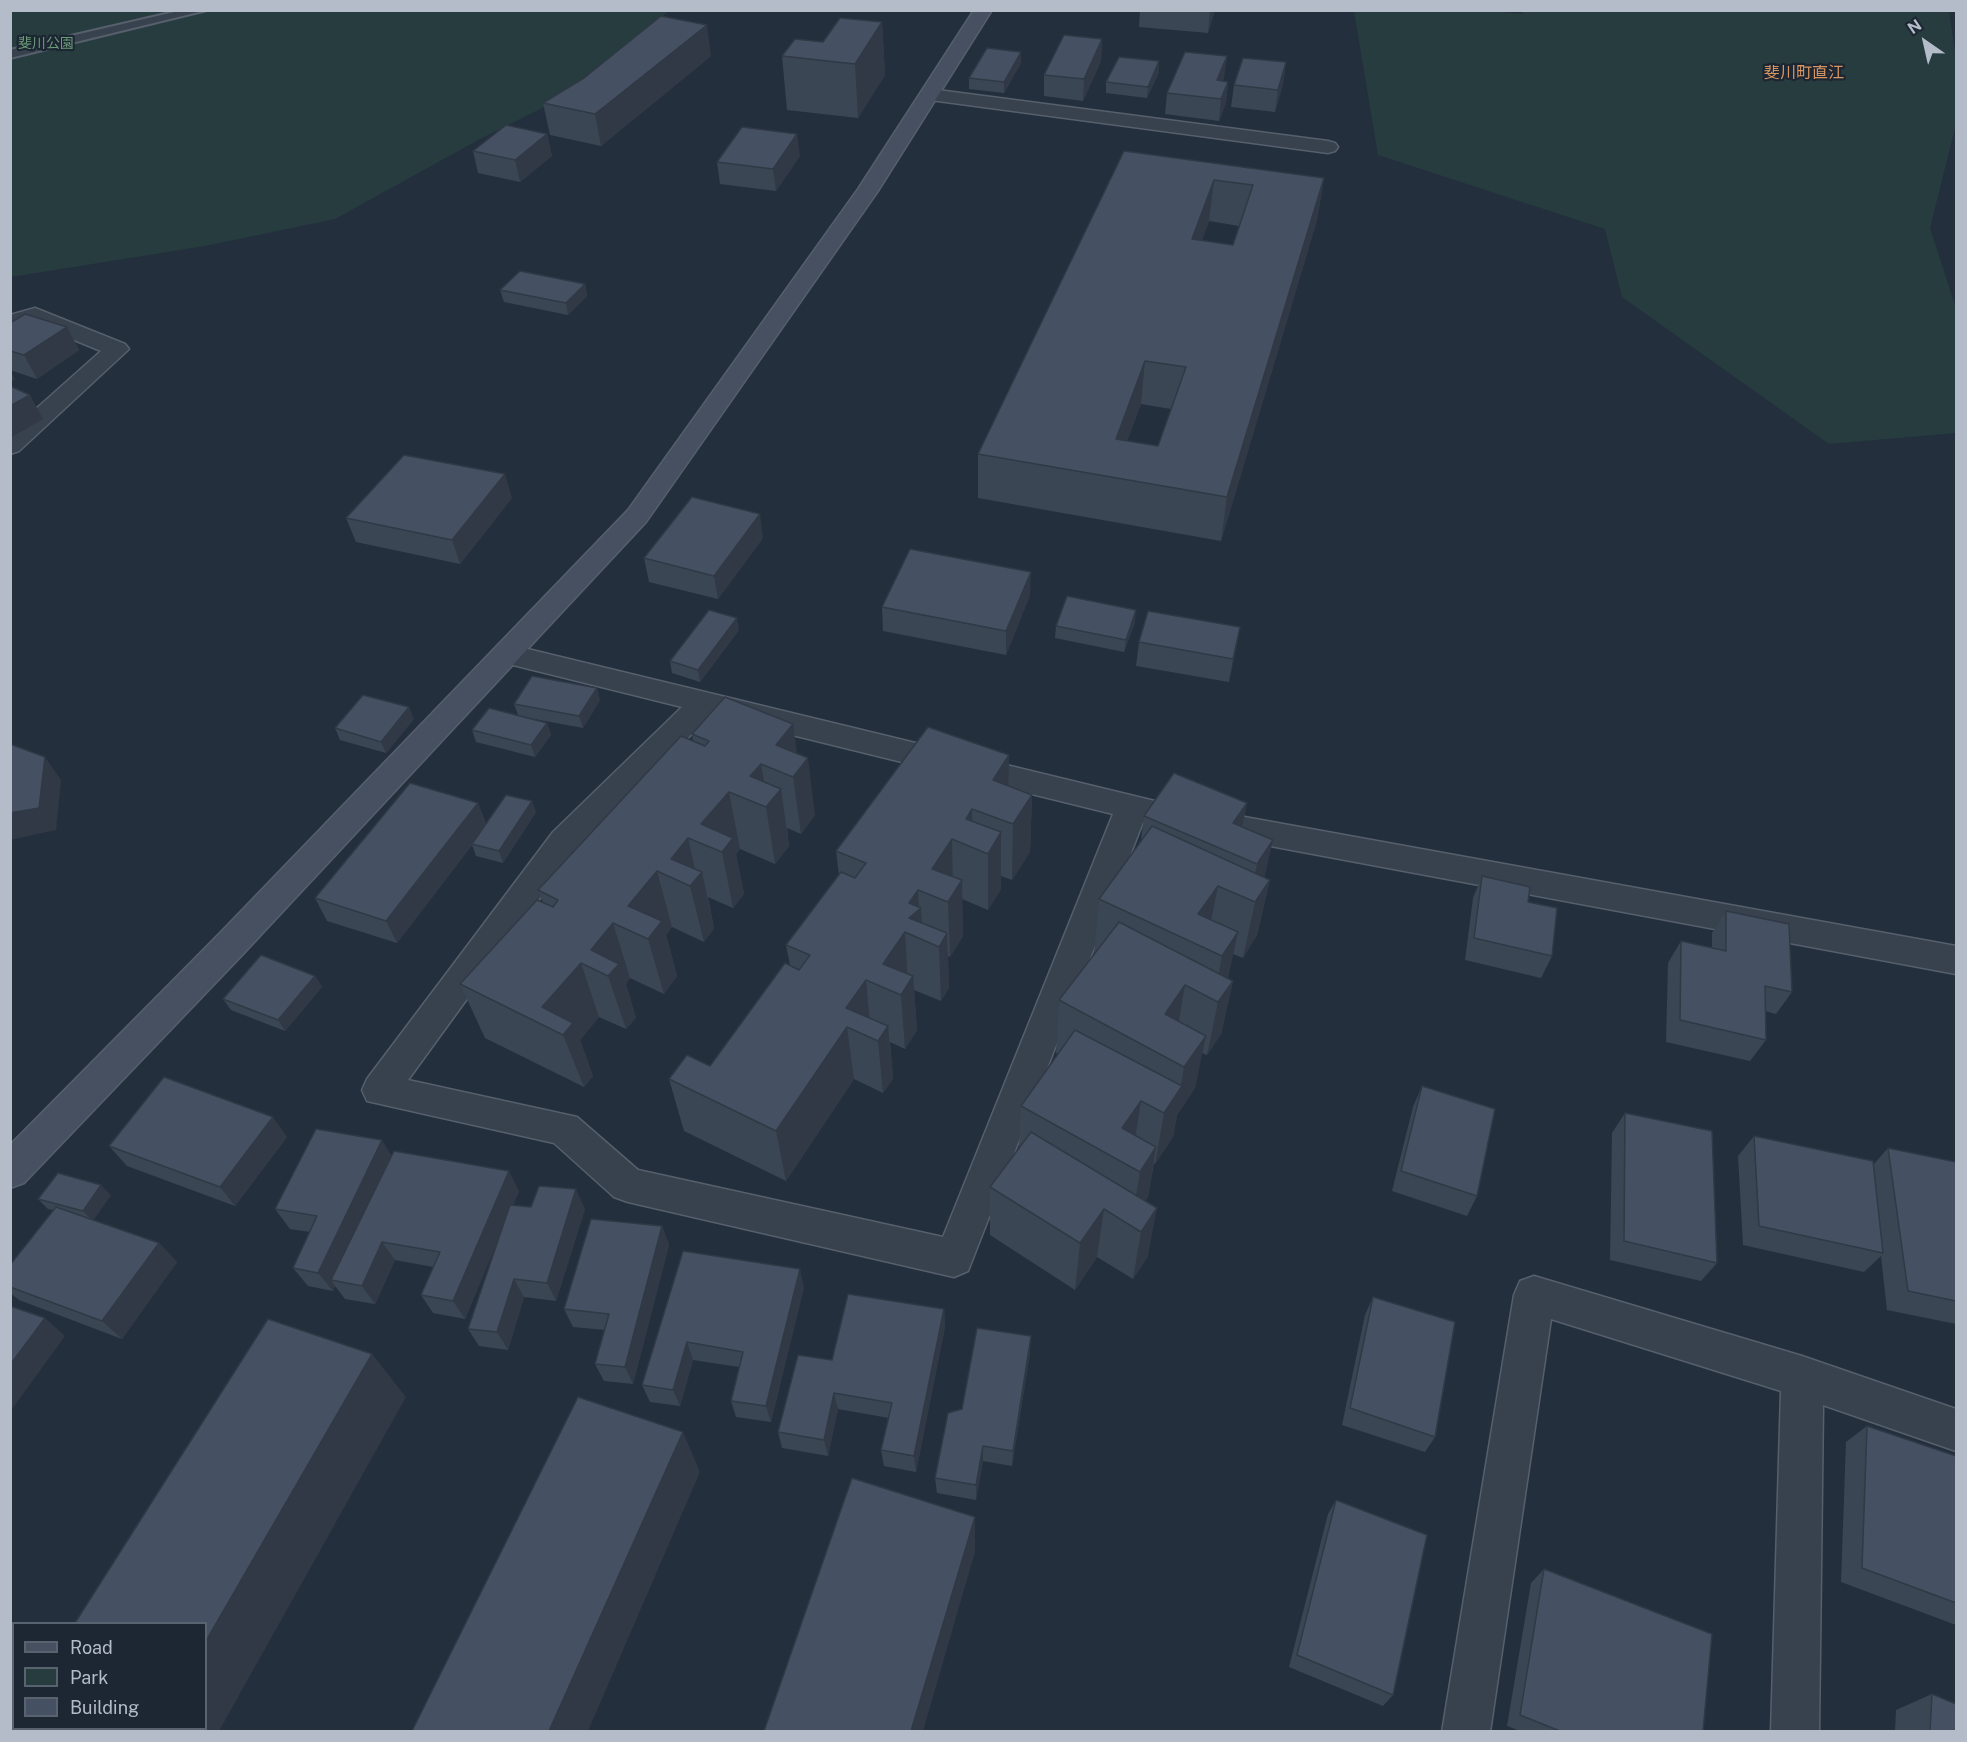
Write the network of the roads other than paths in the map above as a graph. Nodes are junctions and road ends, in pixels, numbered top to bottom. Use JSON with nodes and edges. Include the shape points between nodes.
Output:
{"nodes":[{"id":1,"x":201,"y":10,"type":"edge"},
{"id":2,"x":983,"y":10,"type":"edge"},
{"id":3,"x":10,"y":54,"type":"edge"},
{"id":4,"x":930,"y":95,"type":"junction"},
{"id":5,"x":1328,"y":147,"type":"dead end"},
{"id":6,"x":10,"y":322,"type":"edge"},
{"id":7,"x":10,"y":446,"type":"edge"},
{"id":8,"x":507,"y":654,"type":"junction"},
{"id":9,"x":705,"y":703,"type":"junction"},
{"id":10,"x":1132,"y":808,"type":"junction"},
{"id":11,"x":1956,"y":960,"type":"edge"},
{"id":12,"x":10,"y":1171,"type":"edge"},
{"id":13,"x":1802,"y":1377,"type":"junction"},
{"id":14,"x":1956,"y":1430,"type":"edge"},
{"id":15,"x":1466,"y":1731,"type":"edge"},
{"id":16,"x":1795,"y":1731,"type":"edge"}],
"edges":[{"from":1,"to":3,"type":"lane"},
{"from":2,"to":4,"type":"street"},
{"from":4,"to":5,"type":"street"},
{"from":4,"to":8,"type":"street","via":[[867,191],[636,516]]},
{"from":6,"to":7,"type":"street","via":[[35,315],[117,349]]},
{"from":8,"to":9,"type":"street"},
{"from":8,"to":12,"type":"street"},
{"from":9,"to":10,"type":"street"},
{"from":9,"to":10,"type":"street","via":[[564,841],[380,1090],[564,1129],[628,1185],[954,1257]]},
{"from":10,"to":11,"type":"street"},
{"from":13,"to":14,"type":"street"},
{"from":13,"to":15,"type":"street","via":[[1534,1295]]},
{"from":13,"to":16,"type":"street"}]}
